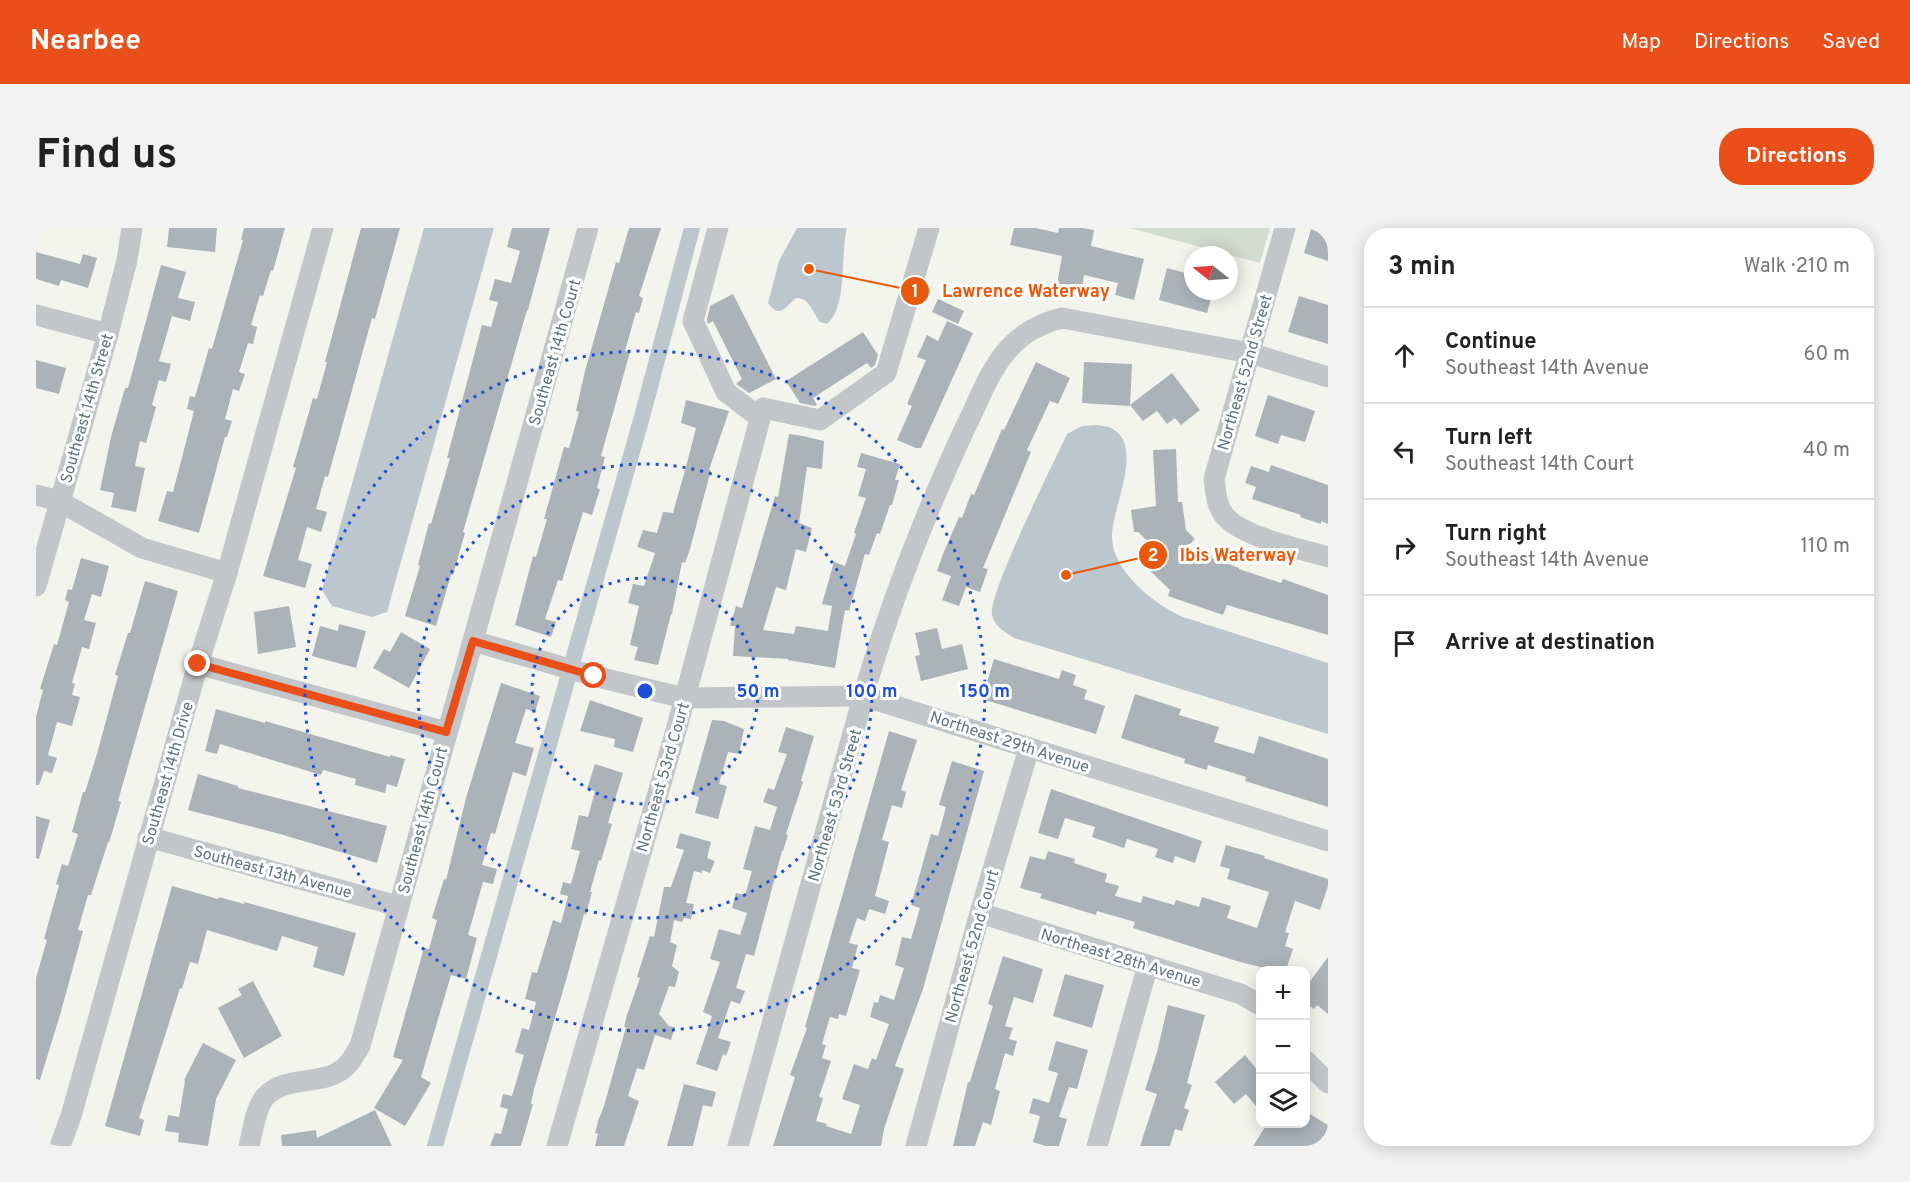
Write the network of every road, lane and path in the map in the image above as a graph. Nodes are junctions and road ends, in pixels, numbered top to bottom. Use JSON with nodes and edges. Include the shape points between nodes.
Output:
{"nodes":[{"id":1,"x":132,"y":228,"type":"edge"},
{"id":2,"x":323,"y":228,"type":"edge"},
{"id":3,"x":588,"y":228,"type":"edge"},
{"id":4,"x":718,"y":228,"type":"edge"},
{"id":5,"x":929,"y":228,"type":"edge"},
{"id":6,"x":1285,"y":228,"type":"edge"},
{"id":7,"x":36,"y":315,"type":"edge"},
{"id":8,"x":108,"y":334,"type":"junction"},
{"id":9,"x":1250,"y":353,"type":"junction"},
{"id":10,"x":1328,"y":377,"type":"edge"},
{"id":11,"x":762,"y":413,"type":"junction"},
{"id":12,"x":36,"y":495,"type":"edge"},
{"id":13,"x":59,"y":501,"type":"junction"},
{"id":14,"x":1328,"y":557,"type":"edge"},
{"id":15,"x":227,"y":573,"type":"junction"},
{"id":16,"x":36,"y":586,"type":"edge"},
{"id":17,"x":473,"y":641,"type":"junction"},
{"id":18,"x":198,"y":664,"type":"junction"},
{"id":19,"x":863,"y":696,"type":"junction"},
{"id":20,"x":684,"y":698,"type":"junction"},
{"id":21,"x":446,"y":732,"type":"junction"},
{"id":22,"x":1029,"y":748,"type":"junction"},
{"id":23,"x":148,"y":837,"type":"junction"},
{"id":24,"x":1328,"y":841,"type":"edge"},
{"id":25,"x":398,"y":906,"type":"junction"},
{"id":26,"x":980,"y":913,"type":"junction"},
{"id":27,"x":1148,"y":965,"type":"junction"},
{"id":28,"x":1256,"y":1003,"type":"edge"},
{"id":29,"x":1310,"y":1066,"type":"edge"},
{"id":30,"x":1328,"y":1083,"type":"edge"},
{"id":31,"x":60,"y":1146,"type":"edge"},
{"id":32,"x":249,"y":1146,"type":"edge"},
{"id":33,"x":557,"y":1146,"type":"edge"},
{"id":34,"x":738,"y":1146,"type":"edge"},
{"id":35,"x":916,"y":1146,"type":"edge"},
{"id":36,"x":1097,"y":1146,"type":"edge"}],
"edges":[{"from":1,"to":8,"type":"street","name":"Southeast 14th Street"},
{"from":2,"to":15,"type":"street","name":"Southeast 14th Drive"},
{"from":3,"to":17,"type":"street","name":"Southeast 14th Court"},
{"from":4,"to":11,"type":"street","via":[[693,321],[726,392]]},
{"from":5,"to":11,"type":"street","via":[[886,373],[820,420]]},
{"from":6,"to":9,"type":"street","name":"Northeast 52nd Street"},
{"from":7,"to":8,"type":"street"},
{"from":8,"to":13,"type":"street","name":"Southeast 14th Street"},
{"from":9,"to":10,"type":"street"},
{"from":9,"to":14,"type":"street","name":"Northeast 52nd Street","via":[[1214,479],[1217,501],[1234,525]]},
{"from":9,"to":19,"type":"street","name":"Northeast 53rd Street","via":[[1062,318],[1044,322],[1023,335],[993,371],[921,526],[886,618]]},
{"from":11,"to":20,"type":"street","name":"Northeast 53rd Court"},
{"from":12,"to":13,"type":"street"},
{"from":13,"to":15,"type":"street","via":[[142,548]]},
{"from":13,"to":16,"type":"street","name":"Southeast 14th Street"},
{"from":15,"to":18,"type":"street","name":"Southeast 14th Drive"},
{"from":17,"to":20,"type":"street","name":"Northeast 29th Avenue"},
{"from":17,"to":21,"type":"street","name":"Southeast 14th Court"},
{"from":18,"to":21,"type":"street"},
{"from":18,"to":23,"type":"street","name":"Southeast 14th Drive"},
{"from":19,"to":20,"type":"street","name":"Northeast 29th Avenue"},
{"from":19,"to":22,"type":"street","name":"Northeast 29th Avenue"},
{"from":19,"to":34,"type":"street","name":"Northeast 53rd Street"},
{"from":20,"to":33,"type":"street","name":"Northeast 53rd Court"},
{"from":21,"to":25,"type":"street","name":"Southeast 14th Court"},
{"from":22,"to":24,"type":"street","name":"Northeast 29th Avenue"},
{"from":22,"to":26,"type":"street","name":"Northeast 52nd Court"},
{"from":23,"to":25,"type":"street","name":"Southeast 13th Avenue"},
{"from":23,"to":31,"type":"street","name":"Southeast 14th Drive"},
{"from":25,"to":32,"type":"street","name":"Southeast 14th Court","via":[[360,1046],[352,1059],[327,1077],[278,1087],[264,1098]]},
{"from":26,"to":27,"type":"street","name":"Northeast 28th Avenue"},
{"from":26,"to":35,"type":"street","name":"Northeast 52nd Court"},
{"from":27,"to":28,"type":"street","name":"Northeast 28th Avenue","via":[[1241,994]]},
{"from":27,"to":36,"type":"street"},
{"from":29,"to":30,"type":"street"}]}
